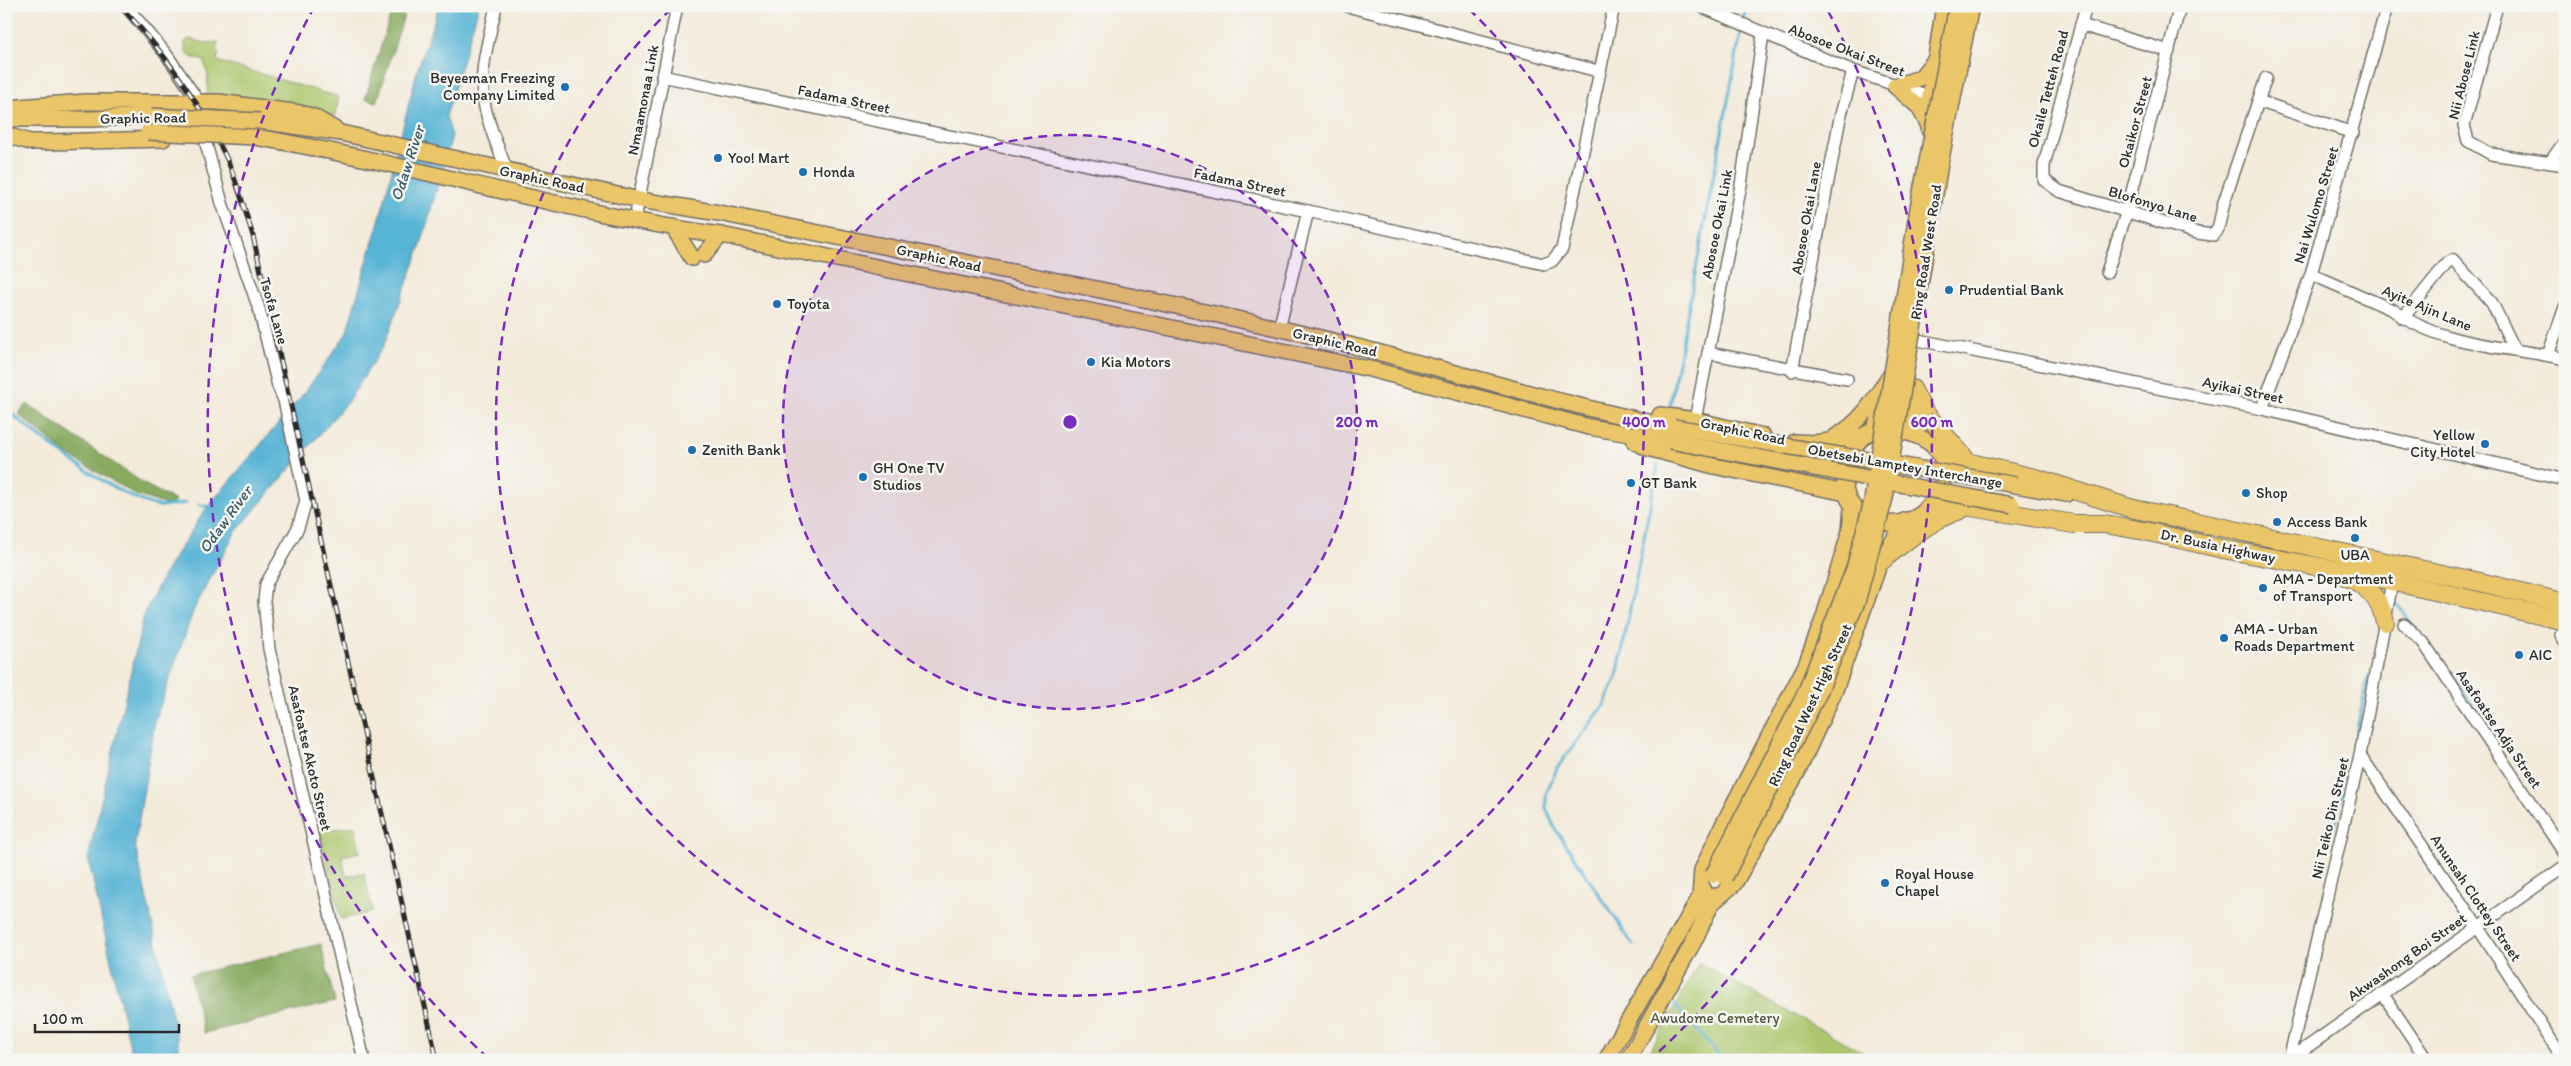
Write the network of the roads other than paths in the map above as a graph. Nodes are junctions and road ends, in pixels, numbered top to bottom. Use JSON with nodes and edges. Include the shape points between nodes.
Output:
{"nodes":[{"id":1,"x":126,"y":6,"type":"edge"},
{"id":2,"x":496,"y":6,"type":"edge"},
{"id":3,"x":677,"y":6,"type":"edge"},
{"id":4,"x":1347,"y":6,"type":"edge"},
{"id":5,"x":1614,"y":6,"type":"edge"},
{"id":6,"x":1700,"y":6,"type":"edge"},
{"id":7,"x":1944,"y":6,"type":"edge"},
{"id":8,"x":1957,"y":6,"type":"edge"},
{"id":9,"x":1971,"y":6,"type":"edge"},
{"id":10,"x":1977,"y":6,"type":"edge"},
{"id":11,"x":2086,"y":6,"type":"edge"},
{"id":12,"x":2180,"y":6,"type":"edge"},
{"id":13,"x":2387,"y":6,"type":"edge"},
{"id":14,"x":2497,"y":6,"type":"edge"},
{"id":15,"x":1715,"y":9,"type":"edge"},
{"id":16,"x":2081,"y":25,"type":"junction"},
{"id":17,"x":1761,"y":32,"type":"junction"},
{"id":18,"x":2169,"y":51,"type":"junction"},
{"id":19,"x":1935,"y":60,"type":"junction"},
{"id":20,"x":1598,"y":71,"type":"junction"},
{"id":21,"x":1853,"y":71,"type":"junction"},
{"id":22,"x":662,"y":76,"type":"junction"},
{"id":23,"x":2266,"y":78,"type":"dead end"},
{"id":24,"x":1895,"y":86,"type":"junction"},
{"id":25,"x":1930,"y":96,"type":"junction"},
{"id":26,"x":2258,"y":101,"type":"junction"},
{"id":27,"x":199,"y":102,"type":"junction"},
{"id":28,"x":1957,"y":105,"type":"junction"},
{"id":29,"x":6,"y":108,"type":"edge"},
{"id":30,"x":6,"y":119,"type":"edge"},
{"id":31,"x":1929,"y":128,"type":"junction"},
{"id":32,"x":341,"y":133,"type":"junction"},
{"id":33,"x":2353,"y":133,"type":"junction"},
{"id":34,"x":8,"y":136,"type":"edge"},
{"id":35,"x":205,"y":140,"type":"junction"},
{"id":36,"x":2565,"y":142,"type":"edge"},
{"id":37,"x":312,"y":146,"type":"junction"},
{"id":38,"x":2550,"y":162,"type":"junction"},
{"id":39,"x":2565,"y":164,"type":"edge"},
{"id":40,"x":507,"y":171,"type":"junction"},
{"id":41,"x":2044,"y":180,"type":"joint"},
{"id":42,"x":640,"y":200,"type":"junction"},
{"id":43,"x":2127,"y":211,"type":"junction"},
{"id":44,"x":1308,"y":212,"type":"junction"},
{"id":45,"x":635,"y":220,"type":"junction"},
{"id":46,"x":673,"y":227,"type":"junction"},
{"id":47,"x":722,"y":235,"type":"junction"},
{"id":48,"x":2107,"y":272,"type":"dead end"},
{"id":49,"x":2311,"y":274,"type":"junction"},
{"id":50,"x":2565,"y":308,"type":"edge"},
{"id":51,"x":2403,"y":318,"type":"junction"},
{"id":52,"x":1279,"y":329,"type":"junction"},
{"id":53,"x":1913,"y":339,"type":"junction"},
{"id":54,"x":2514,"y":350,"type":"junction"},
{"id":55,"x":1708,"y":353,"type":"junction"},
{"id":56,"x":2548,"y":355,"type":"junction"},
{"id":57,"x":2565,"y":359,"type":"edge"},
{"id":58,"x":1792,"y":370,"type":"junction"},
{"id":59,"x":1888,"y":378,"type":"junction"},
{"id":60,"x":1847,"y":379,"type":"dead end"},
{"id":61,"x":1912,"y":389,"type":"junction"},
{"id":62,"x":2262,"y":409,"type":"junction"},
{"id":63,"x":1695,"y":420,"type":"junction"},
{"id":64,"x":1637,"y":427,"type":"junction"},
{"id":65,"x":1869,"y":432,"type":"junction"},
{"id":66,"x":1672,"y":434,"type":"junction"},
{"id":67,"x":1914,"y":434,"type":"junction"},
{"id":68,"x":1825,"y":442,"type":"junction"},
{"id":69,"x":1936,"y":448,"type":"junction"},
{"id":70,"x":1971,"y":463,"type":"junction"},
{"id":71,"x":300,"y":470,"type":"joint"},
{"id":72,"x":2565,"y":480,"type":"edge"},
{"id":73,"x":1846,"y":493,"type":"junction"},
{"id":74,"x":1878,"y":499,"type":"junction"},
{"id":75,"x":2111,"y":503,"type":"junction"},
{"id":76,"x":1971,"y":506,"type":"junction"},
{"id":77,"x":1852,"y":508,"type":"junction"},
{"id":78,"x":1928,"y":508,"type":"junction"},
{"id":79,"x":1906,"y":520,"type":"junction"},
{"id":80,"x":2105,"y":524,"type":"junction"},
{"id":81,"x":1880,"y":562,"type":"junction"},
{"id":82,"x":2324,"y":568,"type":"junction"},
{"id":83,"x":2392,"y":582,"type":"junction"},
{"id":84,"x":2565,"y":603,"type":"edge"},
{"id":85,"x":2385,"y":622,"type":"junction"},
{"id":86,"x":2404,"y":624,"type":"dead end"},
{"id":87,"x":2563,"y":632,"type":"edge"},
{"id":88,"x":2360,"y":756,"type":"junction"},
{"id":89,"x":2565,"y":854,"type":"edge"},
{"id":90,"x":2565,"y":866,"type":"edge"},
{"id":91,"x":1706,"y":900,"type":"junction"},
{"id":92,"x":2477,"y":926,"type":"junction"},
{"id":93,"x":2382,"y":993,"type":"junction"},
{"id":94,"x":2296,"y":1056,"type":"edge"},
{"id":95,"x":364,"y":1060,"type":"edge"},
{"id":96,"x":1606,"y":1060,"type":"edge"},
{"id":97,"x":1628,"y":1060,"type":"edge"},
{"id":98,"x":2428,"y":1060,"type":"edge"},
{"id":99,"x":2564,"y":1060,"type":"edge"}],
"edges":[{"from":1,"to":27,"type":"street","via":[[166,54]]},
{"from":2,"to":40,"type":"street","via":[[485,61],[483,100]]},
{"from":3,"to":22,"type":"street","name":"Nmaamonaa Link"},
{"from":4,"to":20,"type":"street"},
{"from":5,"to":20,"type":"street","name":"Fadama Street"},
{"from":6,"to":15,"type":"street","name":"Abosoe Okai Street"},
{"from":7,"to":19,"type":"main road","name":"Ring Road West Road"},
{"from":8,"to":74,"type":"main road","name":"Ring Road West Road","bridge":true,"via":[[1918,208]]},
{"from":9,"to":74,"type":"main road","name":"Ring Road West Road","bridge":true},
{"from":10,"to":28,"type":"main road","name":"Ring Road West Road"},
{"from":11,"to":16,"type":"street","name":"Okaile Tetteh Road"},
{"from":12,"to":18,"type":"street","name":"Okaikor Street"},
{"from":13,"to":33,"type":"street","name":"Nai Wulomo Street"},
{"from":14,"to":38,"type":"street","name":"Nii Abose Link","via":[[2464,125],[2468,141],[2491,154]]},
{"from":15,"to":17,"type":"street","name":"Abosoe Okai Street"},
{"from":16,"to":18,"type":"street"},
{"from":16,"to":41,"type":"street","name":"Okaile Tetteh Road","via":[[2046,156]]},
{"from":17,"to":21,"type":"street","name":"Abosoe Okai Street"},
{"from":17,"to":55,"type":"street","name":"Abosoe Okai Link","via":[[1741,185]]},
{"from":18,"to":43,"type":"street","name":"Okaikor Street"},
{"from":19,"to":24,"type":"main road","via":[[1920,78]]},
{"from":19,"to":25,"type":"main road","name":"Ring Road West Road"},
{"from":20,"to":44,"type":"street","name":"Fadama Street","via":[[1562,249],[1552,261],[1538,264]]},
{"from":21,"to":24,"type":"street","name":"Abosoe Okai Street"},
{"from":21,"to":58,"type":"street","name":"Abosoe Okai Lane","via":[[1840,118]]},
{"from":22,"to":42,"type":"street","name":"Nmaamonaa Link"},
{"from":22,"to":44,"type":"street","name":"Fadama Street"},
{"from":23,"to":26,"type":"street","name":"Blofonyo Lane"},
{"from":24,"to":25,"type":"street","name":"Abosoe Okai Street"},
{"from":24,"to":31,"type":"main road","via":[[1919,107]]},
{"from":25,"to":28,"type":"street","name":"Abosoe Okai Street"},
{"from":25,"to":31,"type":"main road","name":"Ring Road West Road"},
{"from":26,"to":33,"type":"street"},
{"from":26,"to":43,"type":"street","name":"Blofonyo Lane","via":[[2218,229],[2213,235]]},
{"from":27,"to":29,"type":"main road","via":[[86,102]]},
{"from":27,"to":32,"type":"main road","via":[[260,106],[300,113],[314,117]]},
{"from":28,"to":53,"type":"main road","name":"Ring Road West Road"},
{"from":30,"to":32,"type":"main road","name":"Graphic Road","bridge":true,"via":[[151,116],[260,121]]},
{"from":31,"to":59,"type":"main road","name":"Ring Road West Road","via":[[1925,192]]},
{"from":32,"to":40,"type":"main road","name":"Graphic Road"},
{"from":33,"to":49,"type":"street","name":"Nai Wulomo Street"},
{"from":34,"to":35,"type":"main road","via":[[30,142],[124,138]]},
{"from":34,"to":37,"type":"main road","name":"Graphic Road","bridge":true,"via":[[148,132],[255,136]]},
{"from":35,"to":37,"type":"main road"},
{"from":35,"to":71,"type":"street","name":"Tsofa Lane","via":[[222,202],[259,309]]},
{"from":36,"to":38,"type":"street"},
{"from":37,"to":45,"type":"main road","name":"Graphic Road"},
{"from":38,"to":39,"type":"street","name":"Nii Abose Link"},
{"from":40,"to":42,"type":"main road","name":"Graphic Road"},
{"from":41,"to":43,"type":"street","name":"Blofonyo Lane","via":[[2059,191]]},
{"from":42,"to":45,"type":"street","name":"Nmaamonaa Link"},
{"from":42,"to":52,"type":"main road","name":"Graphic Road","via":[[747,218]]},
{"from":43,"to":48,"type":"street","name":"Okaikor Street"},
{"from":44,"to":52,"type":"street"},
{"from":45,"to":46,"type":"main road","name":"Graphic Road"},
{"from":46,"to":47,"type":"main road","name":"Graphic Road"},
{"from":46,"to":47,"type":"main road","via":[[698,257]]},
{"from":47,"to":64,"type":"main road","name":"Graphic Road","via":[[1370,369],[1589,427]]},
{"from":49,"to":51,"type":"street","name":"Ayite Ajin Lane","via":[[2393,310]]},
{"from":49,"to":62,"type":"street","name":"Nai Wulomo Street"},
{"from":50,"to":56,"type":"street"},
{"from":51,"to":54,"type":"street","name":"Ayite Ajin Lane","via":[[2472,344]]},
{"from":51,"to":54,"type":"street","via":[[2447,263],[2453,260],[2492,303]]},
{"from":52,"to":64,"type":"main road","name":"Graphic Road","via":[[1419,361]]},
{"from":53,"to":61,"type":"main road","name":"Ring Road West Road"},
{"from":53,"to":62,"type":"street","name":"Ayikai Street"},
{"from":54,"to":56,"type":"street","name":"Ayite Ajin Lane"},
{"from":55,"to":58,"type":"street"},
{"from":55,"to":63,"type":"street","name":"Abosoe Okai Link"},
{"from":56,"to":57,"type":"street","name":"Ayite Ajin Lane"},
{"from":58,"to":60,"type":"street"},
{"from":59,"to":65,"type":"main road","name":"Ring Road West Road"},
{"from":59,"to":68,"type":"main road","via":[[1866,414],[1851,428]]},
{"from":61,"to":67,"type":"main road","name":"Ring Road West Road"},
{"from":61,"to":70,"type":"highway","via":[[1924,412]]},
{"from":62,"to":72,"type":"street","name":"Ayikai Street"},
{"from":63,"to":64,"type":"main road","name":"Graphic Road","via":[[1661,415]]},
{"from":63,"to":68,"type":"main road","name":"Graphic Road","via":[[1799,442]]},
{"from":64,"to":66,"type":"main road","name":"Obetsebi Lamptey Interchange"},
{"from":64,"to":73,"type":"main road","via":[[1635,442],[1648,448],[1714,466]]},
{"from":65,"to":67,"type":"main road","via":[[1888,428]]},
{"from":65,"to":68,"type":"main road","name":"Graphic Road"},
{"from":65,"to":73,"type":"main road","via":[[1848,462]]},
{"from":66,"to":75,"type":"main road","name":"Obetsebi Lamptey Interchange","bridge":true,"via":[[2016,485]]},
{"from":66,"to":80,"type":"main road","name":"Obetsebi Lamptey Interchange","bridge":true},
{"from":67,"to":69,"type":"main road","via":[[1924,437]]},
{"from":69,"to":70,"type":"highway","name":"Dr. Busia Highway"},
{"from":69,"to":78,"type":"main road","via":[[1942,465],[1941,484]]},
{"from":70,"to":75,"type":"highway","name":"Dr. Busia Highway","via":[[2039,479]]},
{"from":71,"to":95,"type":"street","name":"Asafoatse Akoto Street","via":[[306,501],[298,528],[266,584],[265,617],[269,649]]},
{"from":73,"to":77,"type":"main road"},
{"from":74,"to":91,"type":"main road","name":"Ring Road West High Street","bridge":true,"via":[[1812,677]]},
{"from":75,"to":84,"type":"highway","name":"Dr. Busia Highway","via":[[2384,562],[2388,569],[2410,577],[2465,587],[2510,590]]},
{"from":76,"to":78,"type":"highway","name":"Dr. Busia Highway"},
{"from":76,"to":80,"type":"highway","name":"Dr. Busia Highway","via":[[2074,524]]},
{"from":76,"to":81,"type":"highway","via":[[1932,523]]},
{"from":77,"to":79,"type":"main road","via":[[1877,522],[1887,524]]},
{"from":77,"to":91,"type":"main road","name":"Ring Road West High Street","via":[[1850,530],[1806,665],[1702,870]]},
{"from":78,"to":79,"type":"main road"},
{"from":79,"to":81,"type":"main road","name":"Ring Road West High Street"},
{"from":80,"to":82,"type":"highway","name":"Dr. Busia Highway"},
{"from":81,"to":91,"type":"main road","name":"Ring Road West High Street","via":[[1836,690],[1806,755],[1734,884]]},
{"from":82,"to":83,"type":"highway","name":"Dr. Busia Highway"},
{"from":82,"to":85,"type":"highway","via":[[2352,579],[2375,595]]},
{"from":83,"to":85,"type":"street","name":"Nii Teiko Din Street"},
{"from":83,"to":87,"type":"highway","name":"Dr. Busia Highway"},
{"from":85,"to":88,"type":"street","name":"Nii Teiko Din Street"},
{"from":86,"to":89,"type":"street","name":"Asafoatse Adja Street","via":[[2423,642]]},
{"from":88,"to":92,"type":"street","name":"Anunsah Clottey Street"},
{"from":88,"to":94,"type":"street","name":"Nii Teiko Din Street"},
{"from":90,"to":92,"type":"street","name":"Akwashong Boi Street"},
{"from":91,"to":96,"type":"main road","name":"Ring Road West High Street","via":[[1670,946]]},
{"from":91,"to":97,"type":"main road","name":"Ring Road West High Street","via":[[1686,954]]},
{"from":92,"to":93,"type":"street","name":"Akwashong Boi Street"},
{"from":92,"to":99,"type":"street","name":"Anunsah Clottey Street"},
{"from":93,"to":94,"type":"street","name":"Akwashong Boi Street"},
{"from":93,"to":98,"type":"street"}]}
